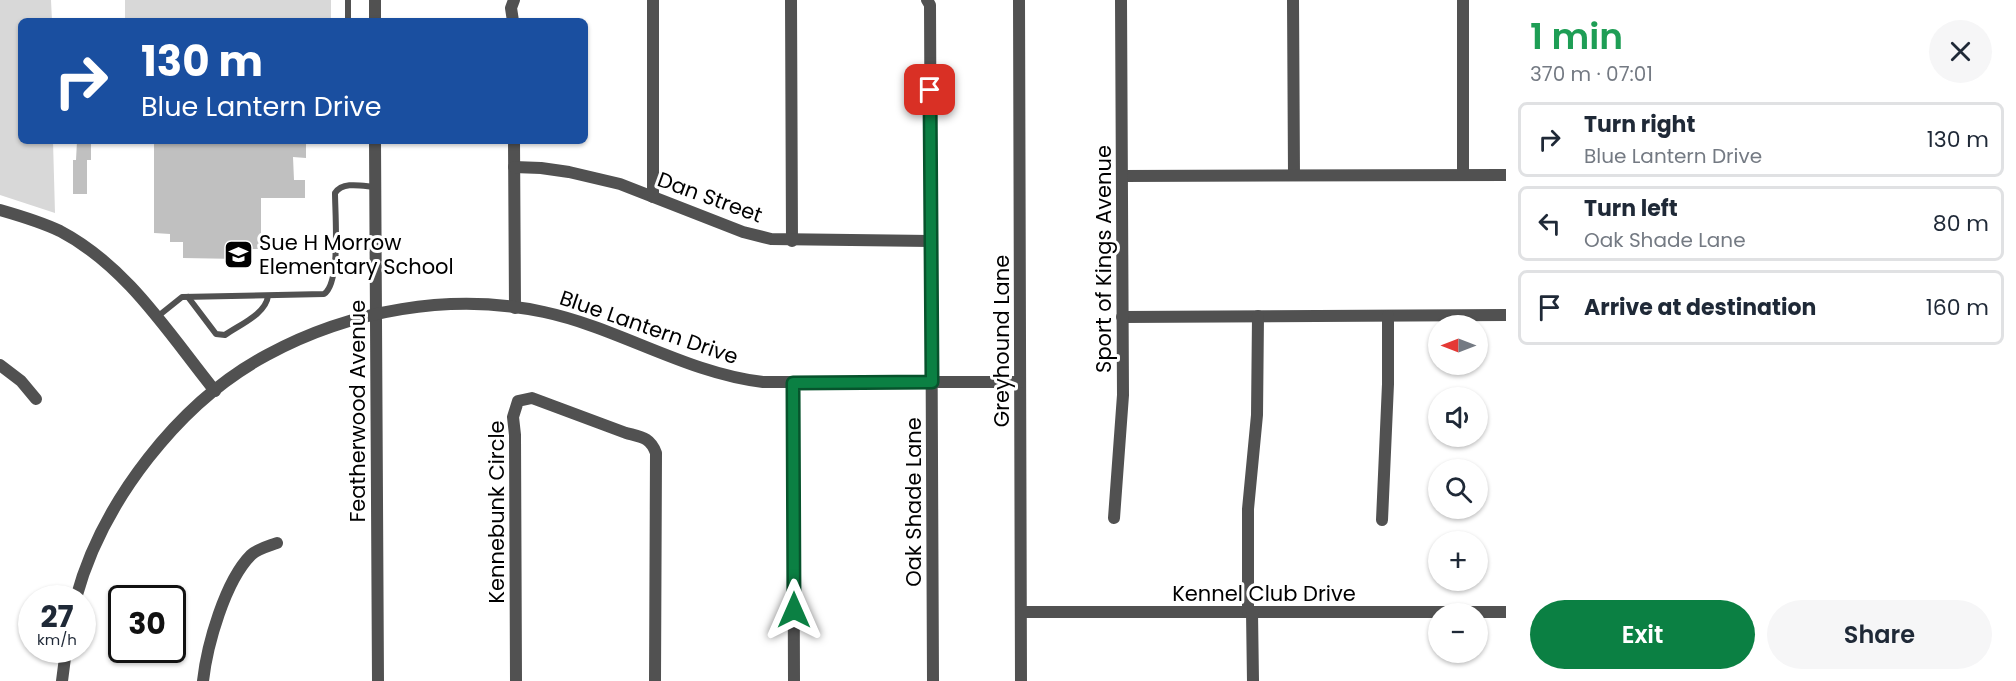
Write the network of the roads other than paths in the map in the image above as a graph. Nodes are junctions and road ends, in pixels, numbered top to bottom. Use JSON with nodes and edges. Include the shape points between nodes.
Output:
{"nodes":[{"id":1,"x":348,"y":0,"type":"edge"},
{"id":2,"x":375,"y":0,"type":"edge"},
{"id":3,"x":514,"y":0,"type":"edge"},
{"id":4,"x":653,"y":0,"type":"edge"},
{"id":5,"x":792,"y":0,"type":"edge"},
{"id":6,"x":927,"y":0,"type":"edge"},
{"id":7,"x":1019,"y":0,"type":"edge"},
{"id":8,"x":1121,"y":0,"type":"edge"},
{"id":9,"x":1293,"y":0,"type":"edge"},
{"id":10,"x":1463,"y":0,"type":"edge"},
{"id":11,"x":348,"y":18,"type":"edge"},
{"id":12,"x":375,"y":18,"type":"edge"},
{"id":13,"x":513,"y":18,"type":"edge"},
{"id":14,"x":375,"y":144,"type":"edge"},
{"id":15,"x":514,"y":144,"type":"edge"},
{"id":16,"x":514,"y":167,"type":"junction"},
{"id":17,"x":1294,"y":175,"type":"junction"},
{"id":18,"x":1463,"y":175,"type":"junction"},
{"id":19,"x":1506,"y":175,"type":"edge"},
{"id":20,"x":1122,"y":176,"type":"junction"},
{"id":21,"x":376,"y":187,"type":"junction"},
{"id":22,"x":653,"y":197,"type":"junction"},
{"id":23,"x":0,"y":210,"type":"edge"},
{"id":24,"x":792,"y":241,"type":"junction"},
{"id":25,"x":931,"y":241,"type":"junction"},
{"id":26,"x":268,"y":296,"type":"junction"},
{"id":27,"x":188,"y":297,"type":"junction"},
{"id":28,"x":515,"y":308,"type":"junction"},
{"id":29,"x":376,"y":314,"type":"junction"},
{"id":30,"x":1506,"y":315,"type":"edge"},
{"id":31,"x":1258,"y":316,"type":"junction"},
{"id":32,"x":1388,"y":316,"type":"junction"},
{"id":33,"x":156,"y":317,"type":"junction"},
{"id":34,"x":1122,"y":317,"type":"junction"},
{"id":35,"x":0,"y":365,"type":"edge"},
{"id":36,"x":932,"y":382,"type":"junction"},
{"id":37,"x":1020,"y":382,"type":"junction"},
{"id":38,"x":793,"y":383,"type":"junction"},
{"id":39,"x":215,"y":391,"type":"junction"},
{"id":40,"x":36,"y":399,"type":"dead end"},
{"id":41,"x":1114,"y":518,"type":"dead end"},
{"id":42,"x":1382,"y":520,"type":"dead end"},
{"id":43,"x":276,"y":543,"type":"dead end"},
{"id":44,"x":80,"y":585,"type":"edge"},
{"id":45,"x":1021,"y":612,"type":"junction"},
{"id":46,"x":1250,"y":612,"type":"junction"},
{"id":47,"x":1506,"y":612,"type":"edge"},
{"id":48,"x":64,"y":663,"type":"edge"},
{"id":49,"x":62,"y":681,"type":"edge"},
{"id":50,"x":203,"y":681,"type":"edge"},
{"id":51,"x":378,"y":681,"type":"edge"},
{"id":52,"x":516,"y":681,"type":"edge"},
{"id":53,"x":656,"y":681,"type":"edge"},
{"id":54,"x":794,"y":681,"type":"edge"},
{"id":55,"x":933,"y":681,"type":"edge"},
{"id":56,"x":1021,"y":681,"type":"edge"},
{"id":57,"x":1252,"y":681,"type":"edge"}],
"edges":[{"from":1,"to":11,"type":"lane"},
{"from":2,"to":12,"type":"street"},
{"from":3,"to":13,"type":"street"},
{"from":4,"to":22,"type":"street"},
{"from":5,"to":24,"type":"street"},
{"from":6,"to":25,"type":"street","name":"Oak Shade Lane"},
{"from":7,"to":37,"type":"street","name":"Greyhound Lane"},
{"from":8,"to":20,"type":"street","name":"Sport of Kings Avenue"},
{"from":9,"to":17,"type":"street"},
{"from":10,"to":18,"type":"street"},
{"from":14,"to":21,"type":"street","name":"Featherwood Avenue"},
{"from":15,"to":16,"type":"street"},
{"from":16,"to":22,"type":"street","name":"Dan Street","via":[[569,172],[620,184]]},
{"from":16,"to":28,"type":"street"},
{"from":17,"to":18,"type":"street"},
{"from":17,"to":20,"type":"street"},
{"from":18,"to":19,"type":"street"},
{"from":20,"to":34,"type":"street","name":"Sport of Kings Avenue"},
{"from":21,"to":26,"type":"lane","via":[[343,186],[335,193],[335,275],[329,291],[318,296]]},
{"from":21,"to":29,"type":"street","name":"Featherwood Avenue"},
{"from":22,"to":24,"type":"street","name":"Dan Street","via":[[755,236]]},
{"from":23,"to":33,"type":"street","via":[[61,232],[96,254],[129,284]]},
{"from":24,"to":25,"type":"street","name":"Dan Street"},
{"from":25,"to":36,"type":"street","name":"Oak Shade Lane"},
{"from":26,"to":27,"type":"lane"},
{"from":26,"to":27,"type":"lane","via":[[262,310],[220,336]]},
{"from":27,"to":33,"type":"lane","via":[[176,300]]},
{"from":28,"to":29,"type":"street","name":"Blue Lantern Drive","via":[[437,305]]},
{"from":28,"to":38,"type":"street","name":"Blue Lantern Drive","via":[[570,318],[737,379]]},
{"from":29,"to":39,"type":"street","name":"Blue Lantern Drive","via":[[318,331],[266,355]]},
{"from":29,"to":51,"type":"street","name":"Featherwood Avenue"},
{"from":30,"to":32,"type":"street"},
{"from":31,"to":32,"type":"street"},
{"from":31,"to":34,"type":"street"},
{"from":31,"to":46,"type":"street","via":[[1257,415],[1248,509]]},
{"from":32,"to":42,"type":"street"},
{"from":33,"to":39,"type":"street"},
{"from":34,"to":41,"type":"street","name":"Sport of Kings Avenue","via":[[1123,395]]},
{"from":35,"to":40,"type":"street"},
{"from":36,"to":37,"type":"street","name":"Blue Lantern Drive"},
{"from":36,"to":38,"type":"street","name":"Blue Lantern Drive"},
{"from":36,"to":55,"type":"street","name":"Oak Shade Lane"},
{"from":37,"to":45,"type":"street","name":"Greyhound Lane"},
{"from":38,"to":54,"type":"street"},
{"from":39,"to":44,"type":"street","name":"Blue Lantern Drive","via":[[156,448],[119,500]]},
{"from":43,"to":50,"type":"street","via":[[252,553],[238,573],[215,625]]},
{"from":45,"to":46,"type":"street","name":"Kennel Club Drive"},
{"from":45,"to":56,"type":"street","name":"Greyhound Lane"},
{"from":46,"to":47,"type":"street","name":"Kennel Club Drive"},
{"from":46,"to":57,"type":"street"},
{"from":48,"to":49,"type":"street"},
{"from":52,"to":53,"type":"street","name":"Kennebunk Circle","via":[[513,417],[518,401],[532,398],[652,443],[656,453]]}]}
